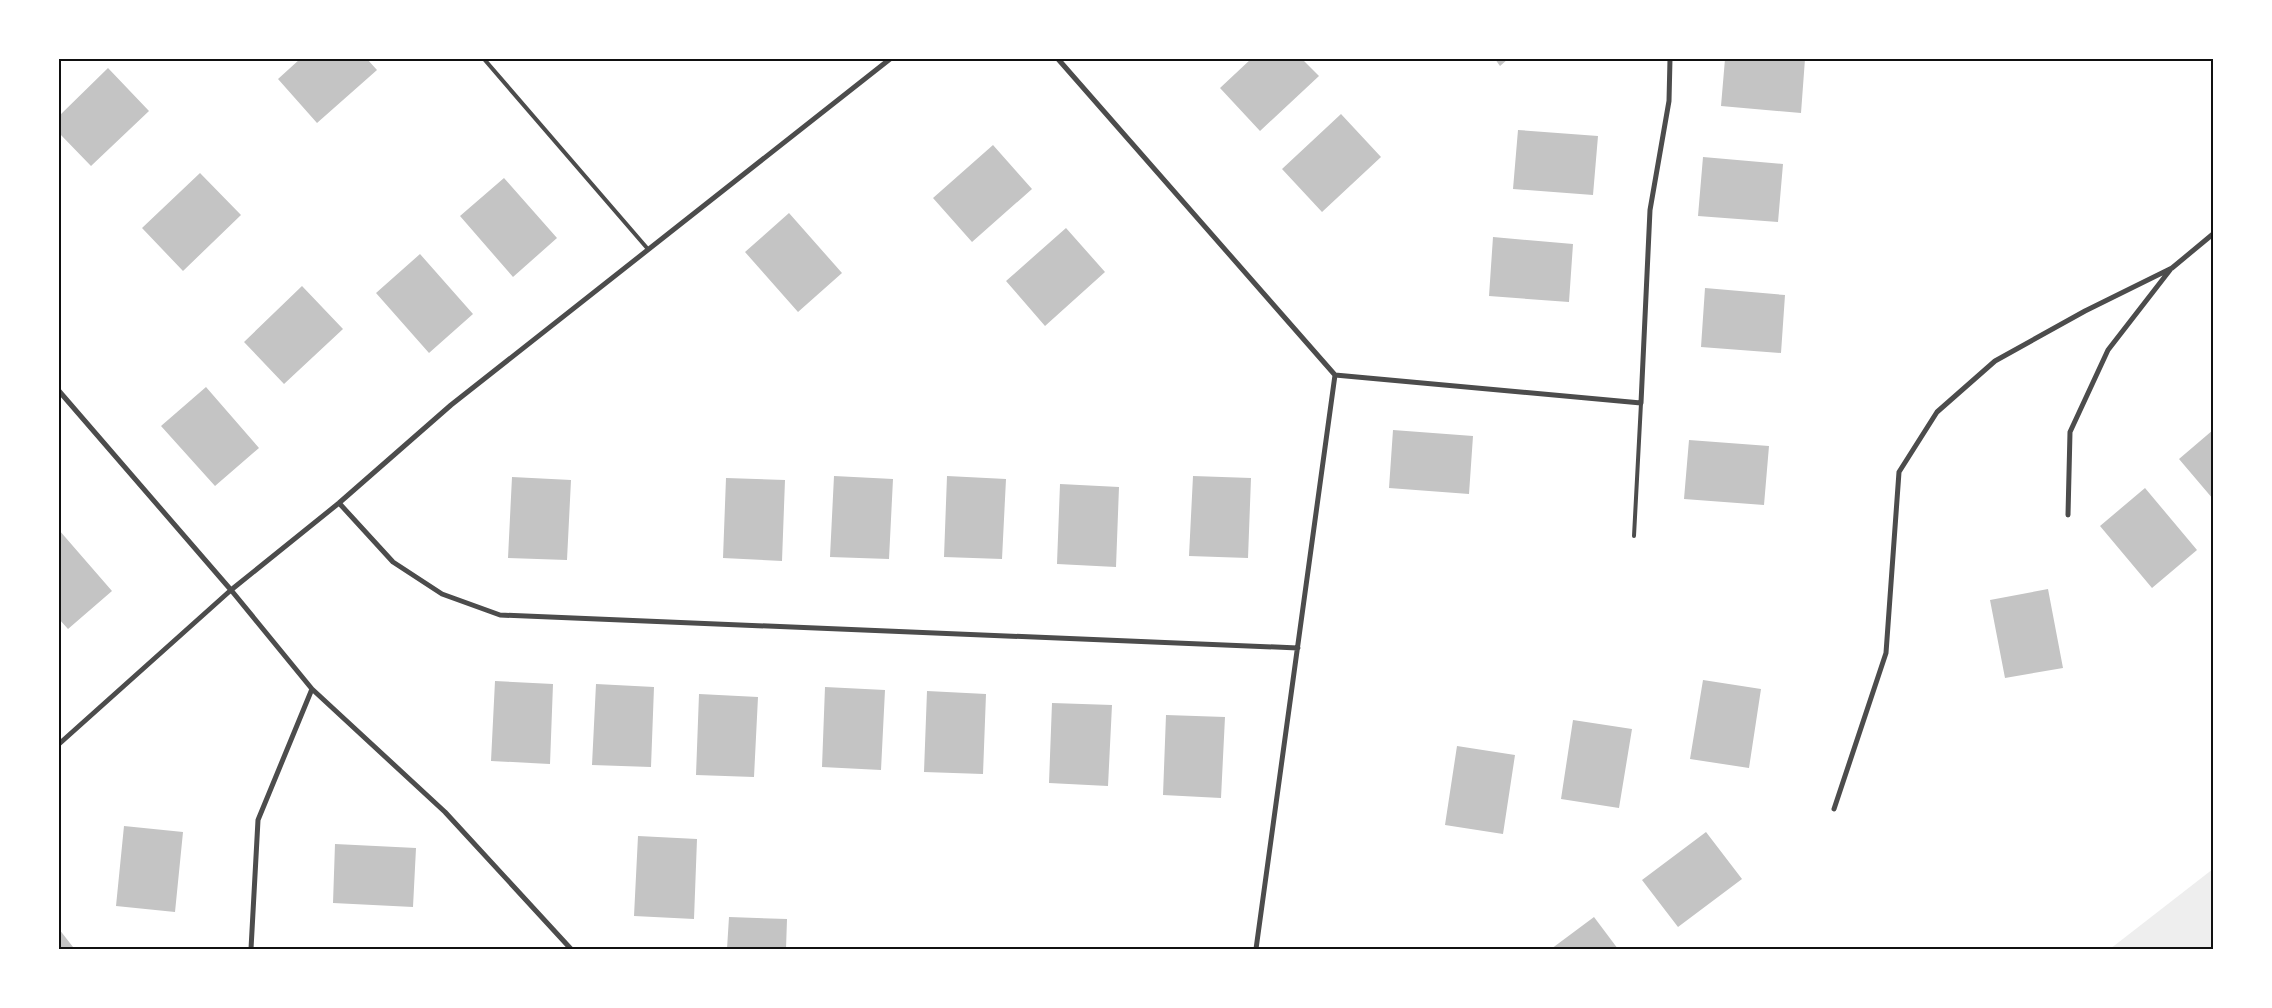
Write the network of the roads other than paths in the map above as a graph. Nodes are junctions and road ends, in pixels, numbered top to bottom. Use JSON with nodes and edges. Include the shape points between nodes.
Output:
{"nodes":[{"id":1,"x":484,"y":59,"type":"edge"},
{"id":2,"x":890,"y":59,"type":"edge"},
{"id":3,"x":1058,"y":59,"type":"edge"},
{"id":4,"x":1670,"y":59,"type":"edge"},
{"id":5,"x":2213,"y":234,"type":"edge"},
{"id":6,"x":647,"y":248,"type":"junction"},
{"id":7,"x":2172,"y":268,"type":"junction"},
{"id":8,"x":1335,"y":375,"type":"junction"},
{"id":9,"x":59,"y":391,"type":"edge"},
{"id":10,"x":1641,"y":403,"type":"junction"},
{"id":11,"x":339,"y":503,"type":"junction"},
{"id":12,"x":2068,"y":515,"type":"dead end"},
{"id":13,"x":1634,"y":536,"type":"dead end"},
{"id":14,"x":231,"y":590,"type":"junction"},
{"id":15,"x":1298,"y":648,"type":"junction"},
{"id":16,"x":312,"y":689,"type":"junction"},
{"id":17,"x":59,"y":744,"type":"edge"},
{"id":18,"x":1834,"y":809,"type":"dead end"},
{"id":19,"x":251,"y":949,"type":"edge"},
{"id":20,"x":571,"y":949,"type":"edge"},
{"id":21,"x":1256,"y":949,"type":"edge"}],
"edges":[{"from":1,"to":6,"type":"lane"},
{"from":2,"to":6,"type":"street"},
{"from":3,"to":8,"type":"street"},
{"from":4,"to":10,"type":"street","via":[[1669,101],[1650,210]]},
{"from":5,"to":7,"type":"street"},
{"from":6,"to":11,"type":"street","via":[[451,405]]},
{"from":7,"to":12,"type":"street","via":[[2108,350],[2070,432]]},
{"from":7,"to":18,"type":"street","via":[[2085,311],[1995,362],[1932,419],[1900,472],[1886,653]]},
{"from":8,"to":10,"type":"street"},
{"from":8,"to":15,"type":"street"},
{"from":9,"to":14,"type":"street"},
{"from":10,"to":13,"type":"lane"},
{"from":11,"to":14,"type":"street"},
{"from":11,"to":15,"type":"street","via":[[392,562],[442,594],[500,615]]},
{"from":14,"to":16,"type":"street"},
{"from":14,"to":17,"type":"street"},
{"from":15,"to":21,"type":"street"},
{"from":16,"to":19,"type":"street","via":[[258,820]]},
{"from":16,"to":20,"type":"street","via":[[446,812]]}]}
